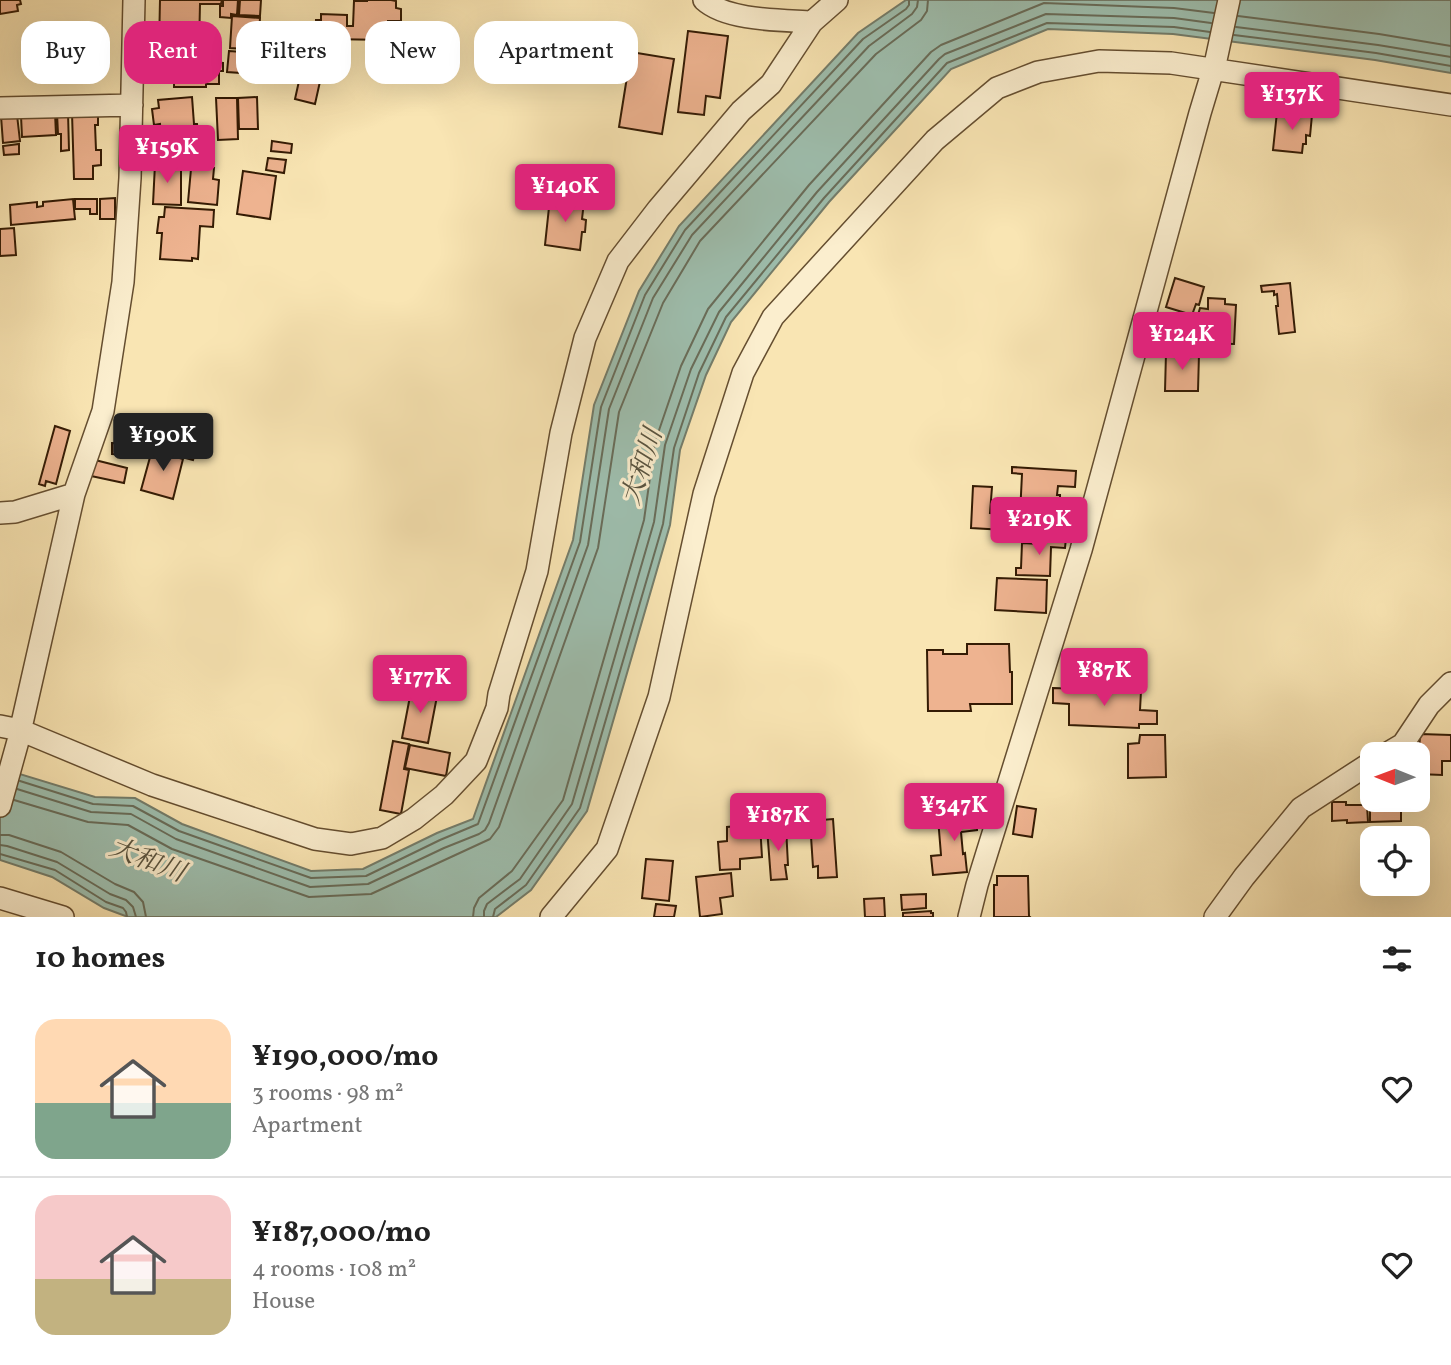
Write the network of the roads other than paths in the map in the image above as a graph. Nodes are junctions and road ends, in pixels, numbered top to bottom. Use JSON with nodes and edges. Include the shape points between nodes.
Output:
{"nodes":[{"id":1,"x":134,"y":0,"type":"edge"},
{"id":2,"x":704,"y":0,"type":"edge"},
{"id":3,"x":837,"y":0,"type":"edge"},
{"id":4,"x":1229,"y":0,"type":"edge"},
{"id":5,"x":811,"y":22,"type":"junction"},
{"id":6,"x":1214,"y":65,"type":"junction"},
{"id":7,"x":132,"y":104,"type":"junction"},
{"id":8,"x":1451,"y":105,"type":"edge"},
{"id":9,"x":0,"y":108,"type":"edge"},
{"id":10,"x":74,"y":494,"type":"junction"},
{"id":11,"x":0,"y":513,"type":"edge"},
{"id":12,"x":1451,"y":683,"type":"edge"},
{"id":13,"x":13,"y":732,"type":"edge"},
{"id":14,"x":1403,"y":742,"type":"edge"},
{"id":15,"x":1360,"y":770,"type":"edge"},
{"id":16,"x":0,"y":806,"type":"edge"},
{"id":17,"x":0,"y":898,"type":"edge"},
{"id":18,"x":63,"y":917,"type":"edge"},
{"id":19,"x":551,"y":917,"type":"edge"},
{"id":20,"x":968,"y":917,"type":"edge"},
{"id":21,"x":1215,"y":917,"type":"edge"}],
"edges":[{"from":1,"to":7,"type":"street"},
{"from":2,"to":5,"type":"street","via":[[727,13]]},
{"from":3,"to":5,"type":"street"},
{"from":4,"to":6,"type":"street"},
{"from":5,"to":13,"type":"street","via":[[771,84],[741,111],[618,261],[585,338],[561,432],[537,571],[497,708],[476,761],[444,795],[382,838],[351,844],[315,839],[152,785]]},
{"from":6,"to":8,"type":"street"},
{"from":6,"to":19,"type":"street","via":[[1100,61],[1038,72],[997,88],[935,140],[773,317],[743,373],[704,494],[659,697],[607,849]]},
{"from":6,"to":20,"type":"street","via":[[1081,550]]},
{"from":7,"to":9,"type":"street"},
{"from":7,"to":10,"type":"street","via":[[123,282],[103,411]]},
{"from":10,"to":11,"type":"street"},
{"from":10,"to":13,"type":"street"},
{"from":12,"to":14,"type":"street"},
{"from":13,"to":16,"type":"street"},
{"from":15,"to":21,"type":"street","via":[[1301,808]]},
{"from":17,"to":18,"type":"street"}]}
